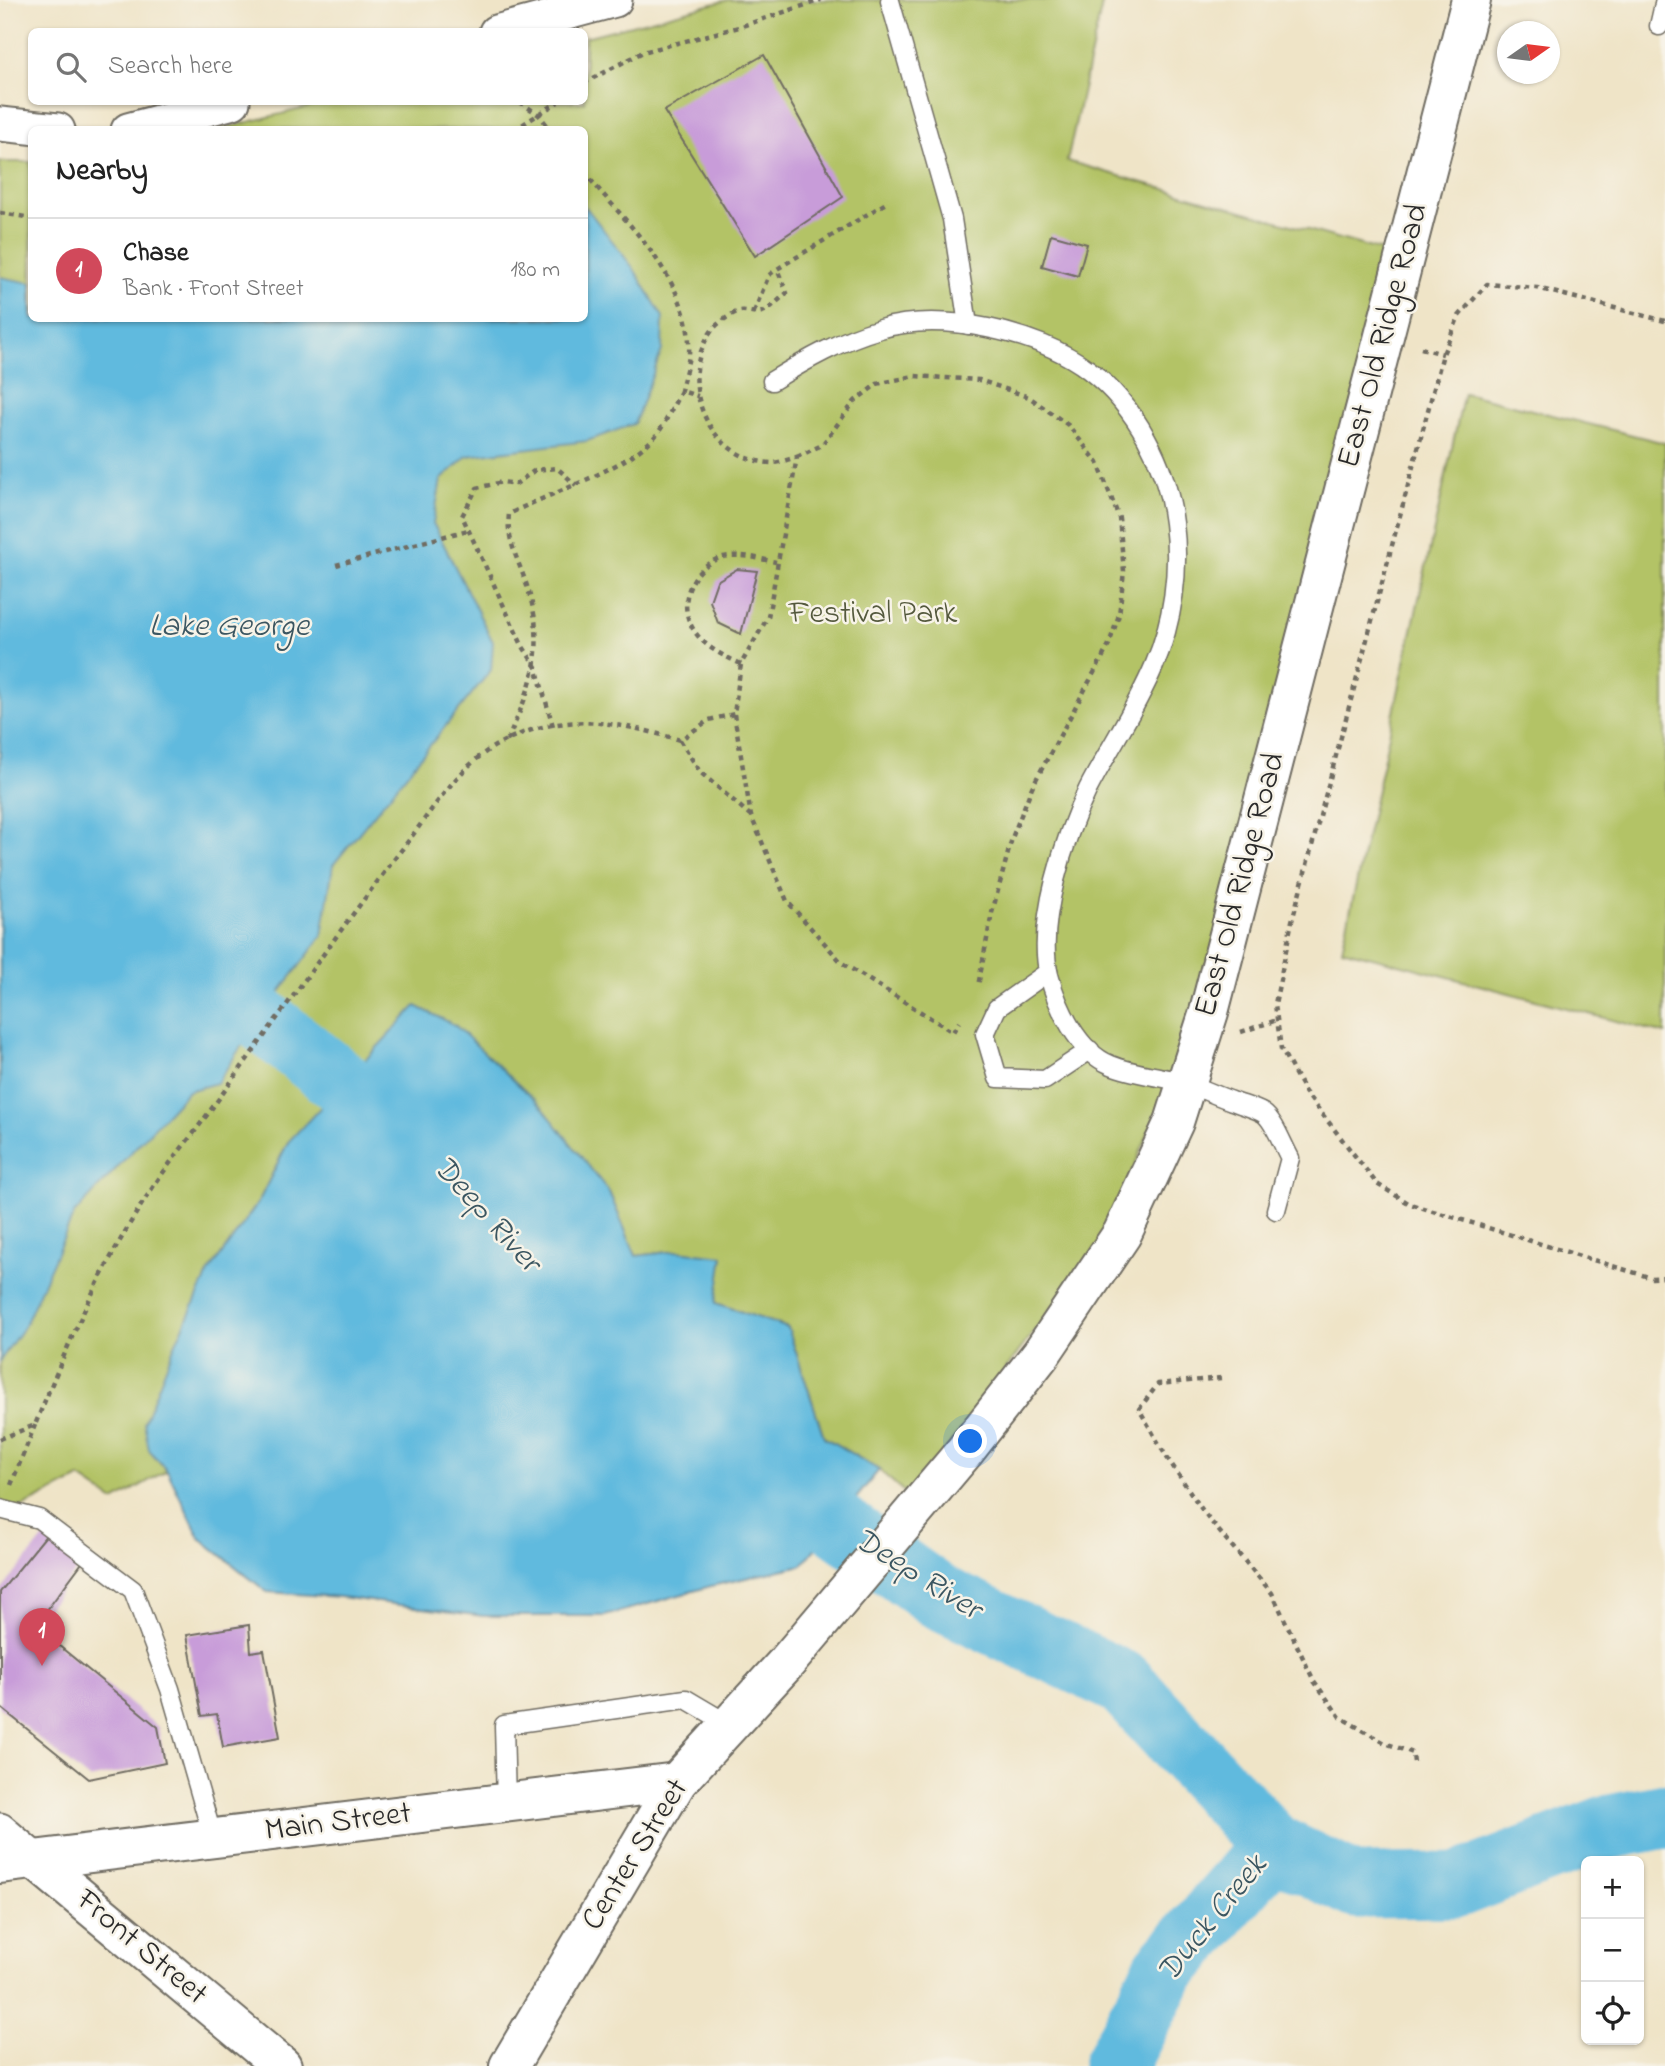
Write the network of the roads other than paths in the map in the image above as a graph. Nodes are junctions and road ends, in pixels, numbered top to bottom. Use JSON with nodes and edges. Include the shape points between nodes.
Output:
{"nodes":[{"id":1,"x":615,"y":0,"type":"edge"},
{"id":2,"x":1471,"y":0,"type":"edge"},
{"id":3,"x":1665,"y":0,"type":"edge"},
{"id":4,"x":890,"y":1,"type":"edge"},
{"id":5,"x":1659,"y":26,"type":"dead end"},
{"id":6,"x":511,"y":28,"type":"edge"},
{"id":7,"x":222,"y":105,"type":"edge"},
{"id":8,"x":0,"y":124,"type":"edge"},
{"id":9,"x":143,"y":126,"type":"edge"},
{"id":10,"x":28,"y":127,"type":"edge"},
{"id":11,"x":968,"y":324,"type":"junction"},
{"id":12,"x":772,"y":381,"type":"dead end"},
{"id":13,"x":1048,"y":972,"type":"junction"},
{"id":14,"x":1090,"y":1050,"type":"junction"},
{"id":15,"x":1186,"y":1083,"type":"junction"},
{"id":16,"x":1276,"y":1210,"type":"dead end"},
{"id":17,"x":1,"y":1508,"type":"edge"},
{"id":18,"x":787,"y":1662,"type":"joint"},
{"id":19,"x":730,"y":1725,"type":"junction"},
{"id":20,"x":677,"y":1782,"type":"junction"},
{"id":21,"x":506,"y":1803,"type":"junction"},
{"id":22,"x":0,"y":1830,"type":"edge"},
{"id":23,"x":213,"y":1838,"type":"junction"},
{"id":24,"x":18,"y":1862,"type":"edge"},
{"id":25,"x":282,"y":2066,"type":"edge"},
{"id":26,"x":509,"y":2066,"type":"edge"}],
"edges":[{"from":1,"to":6,"type":"street"},
{"from":2,"to":15,"type":"street","name":"East Old Ridge Road","via":[[1209,1012]]},
{"from":3,"to":5,"type":"lane"},
{"from":4,"to":11,"type":"lane","via":[[952,219]]},
{"from":7,"to":9,"type":"street"},
{"from":8,"to":10,"type":"street"},
{"from":11,"to":12,"type":"lane","via":[[882,328],[805,360]]},
{"from":11,"to":13,"type":"lane","via":[[1056,351],[1089,370],[1144,434],[1164,474],[1174,524],[1176,572],[1169,623],[1154,666],[1087,791],[1064,854],[1049,906]]},
{"from":13,"to":14,"type":"lane","via":[[1060,1010]]},
{"from":13,"to":14,"type":"lane","via":[[997,1007],[985,1034],[998,1078],[1045,1080]]},
{"from":14,"to":15,"type":"lane","via":[[1110,1065]]},
{"from":15,"to":16,"type":"lane","via":[[1266,1114],[1290,1158]]},
{"from":15,"to":18,"type":"street","name":"East Old Ridge Road","via":[[1174,1122],[1122,1234],[1041,1354]]},
{"from":17,"to":23,"type":"lane","via":[[39,1519],[133,1590],[170,1689]]},
{"from":18,"to":19,"type":"street","name":"Center Street"},
{"from":19,"to":20,"type":"street","name":"Center Street"},
{"from":19,"to":21,"type":"lane","via":[[686,1699],[504,1725]]},
{"from":20,"to":21,"type":"street","name":"Main Street"},
{"from":20,"to":26,"type":"street","name":"Center Street"},
{"from":21,"to":23,"type":"street","name":"Main Street"},
{"from":22,"to":24,"type":"street","name":"Front Street"},
{"from":23,"to":24,"type":"street","name":"Main Street"},
{"from":24,"to":25,"type":"street","name":"Front Street"}]}
